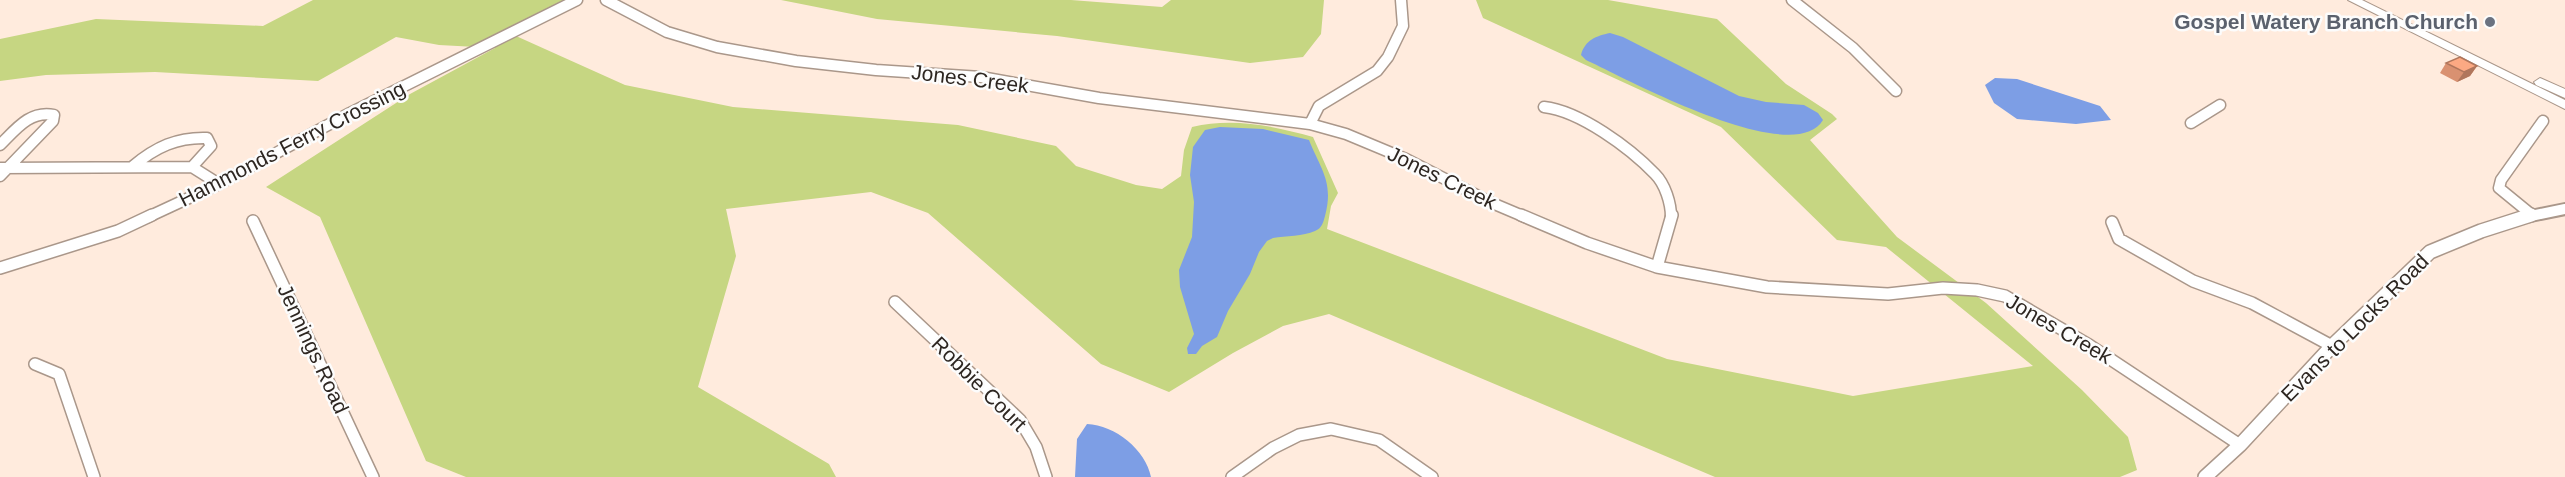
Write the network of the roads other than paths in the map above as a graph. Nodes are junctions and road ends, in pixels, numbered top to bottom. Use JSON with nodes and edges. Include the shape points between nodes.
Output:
{"nodes":[{"id":1,"x":577,"y":0,"type":"edge"},
{"id":2,"x":606,"y":0,"type":"edge"},
{"id":3,"x":1401,"y":0,"type":"edge"},
{"id":4,"x":1792,"y":0,"type":"edge"},
{"id":5,"x":2353,"y":0,"type":"edge"},
{"id":6,"x":2370,"y":0,"type":"edge"},
{"id":7,"x":1896,"y":91,"type":"dead end"},
{"id":8,"x":2565,"y":94,"type":"edge"},
{"id":9,"x":2220,"y":105,"type":"dead end"},
{"id":10,"x":2565,"y":105,"type":"edge"},
{"id":11,"x":1544,"y":107,"type":"dead end"},
{"id":12,"x":2543,"y":121,"type":"dead end"},
{"id":13,"x":2191,"y":123,"type":"dead end"},
{"id":14,"x":1310,"y":124,"type":"junction"},
{"id":15,"x":0,"y":145,"type":"edge"},
{"id":16,"x":133,"y":166,"type":"junction"},
{"id":17,"x":192,"y":167,"type":"junction"},
{"id":18,"x":2,"y":171,"type":"edge"},
{"id":19,"x":219,"y":184,"type":"junction"},
{"id":20,"x":2565,"y":209,"type":"edge"},
{"id":21,"x":2532,"y":215,"type":"junction"},
{"id":22,"x":253,"y":221,"type":"dead end"},
{"id":23,"x":2112,"y":222,"type":"dead end"},
{"id":24,"x":1657,"y":267,"type":"junction"},
{"id":25,"x":0,"y":268,"type":"edge"},
{"id":26,"x":895,"y":302,"type":"dead end"},
{"id":27,"x":2332,"y":346,"type":"junction"},
{"id":28,"x":35,"y":364,"type":"dead end"},
{"id":29,"x":2240,"y":445,"type":"junction"},
{"id":30,"x":94,"y":477,"type":"edge"},
{"id":31,"x":373,"y":477,"type":"edge"},
{"id":32,"x":1046,"y":477,"type":"edge"},
{"id":33,"x":1232,"y":477,"type":"edge"},
{"id":34,"x":1432,"y":477,"type":"edge"},
{"id":35,"x":2205,"y":477,"type":"edge"}],
"edges":[{"from":1,"to":19,"type":"street","name":"Hammonds Ferry Crossing","via":[[350,113]]},
{"from":2,"to":14,"type":"street","name":"Jones Creek","via":[[667,32],[796,61],[981,77],[1100,98]]},
{"from":3,"to":14,"type":"street","via":[[1403,26],[1388,57],[1377,71],[1319,106]]},
{"from":4,"to":7,"type":"street","via":[[1853,48]]},
{"from":5,"to":10,"type":"main road"},
{"from":6,"to":8,"type":"main road"},
{"from":9,"to":13,"type":"street"},
{"from":11,"to":24,"type":"street","via":[[1561,110],[1611,138],[1656,175],[1672,215]]},
{"from":12,"to":21,"type":"street","via":[[2499,188]]},
{"from":14,"to":24,"type":"street","name":"Jones Creek","via":[[1406,159],[1587,243]]},
{"from":15,"to":18,"type":"street","via":[[28,118],[41,113],[54,115],[53,121]]},
{"from":16,"to":17,"type":"street"},
{"from":16,"to":17,"type":"street","via":[[166,143],[187,137],[207,138],[211,146]]},
{"from":16,"to":18,"type":"street"},
{"from":17,"to":19,"type":"street"},
{"from":19,"to":25,"type":"street","name":"Hammonds Ferry Crossing","via":[[118,231]]},
{"from":20,"to":21,"type":"street","name":"Evans to Locks Road"},
{"from":21,"to":27,"type":"street","name":"Evans to Locks Road","via":[[2430,252]]},
{"from":22,"to":31,"type":"street","name":"Jennings Road"},
{"from":23,"to":27,"type":"street","via":[[2119,239],[2193,281],[2252,303]]},
{"from":24,"to":29,"type":"street","name":"Jones Creek","via":[[1767,287],[1888,294],[1943,288],[2005,296],[2090,345]]},
{"from":26,"to":32,"type":"street","name":"Robbie Court","via":[[1020,420],[1036,447]]},
{"from":27,"to":29,"type":"street","name":"Evans to Locks Road"},
{"from":28,"to":30,"type":"street","via":[[59,374]]},
{"from":29,"to":35,"type":"street","name":"Evans to Locks Road"},
{"from":33,"to":34,"type":"street","via":[[1299,435],[1331,429],[1380,440]]}]}
